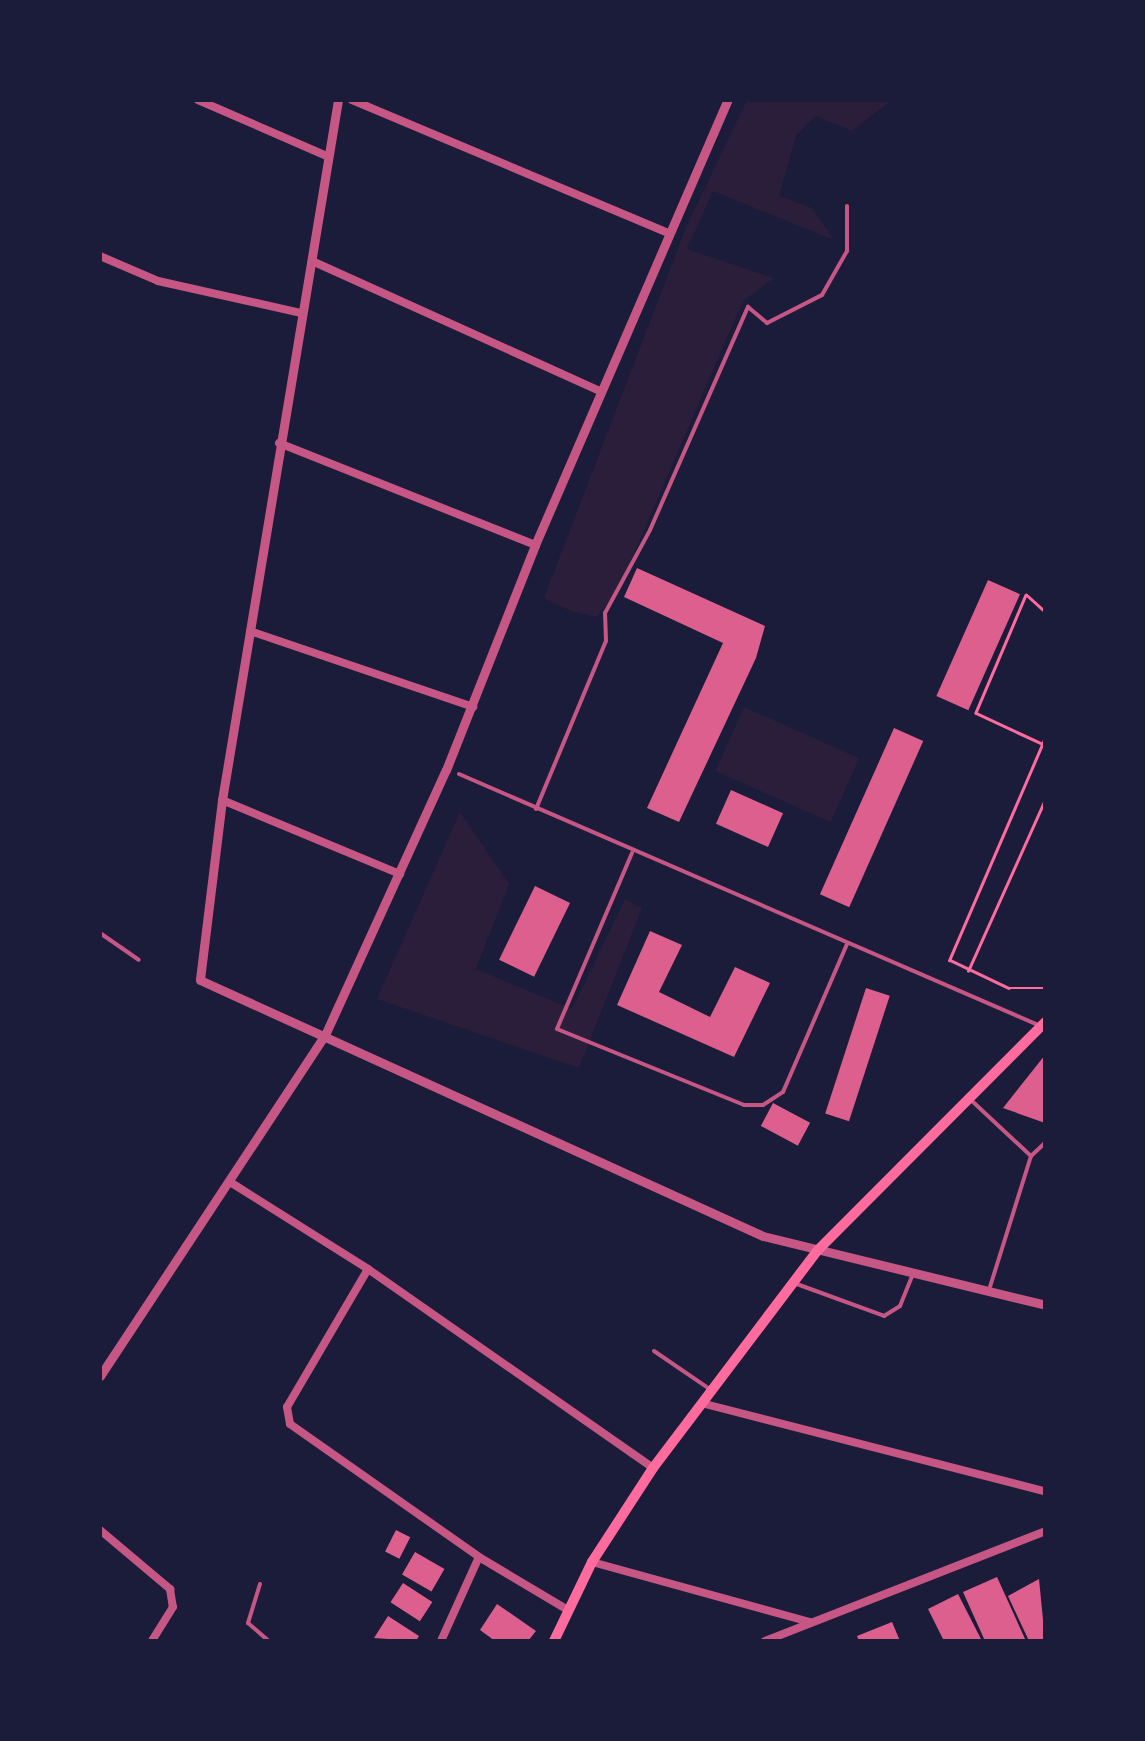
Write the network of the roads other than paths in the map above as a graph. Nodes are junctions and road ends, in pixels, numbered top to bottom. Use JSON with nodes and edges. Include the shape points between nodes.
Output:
{"nodes":[{"id":1,"x":198,"y":100,"type":"edge"},
{"id":2,"x":338,"y":100,"type":"edge"},
{"id":3,"x":352,"y":100,"type":"edge"},
{"id":4,"x":728,"y":100,"type":"edge"},
{"id":5,"x":327,"y":156,"type":"junction"},
{"id":6,"x":847,"y":206,"type":"dead end"},
{"id":7,"x":670,"y":234,"type":"junction"},
{"id":8,"x":100,"y":256,"type":"edge"},
{"id":9,"x":312,"y":262,"type":"junction"},
{"id":10,"x":302,"y":313,"type":"junction"},
{"id":11,"x":600,"y":392,"type":"junction"},
{"id":12,"x":279,"y":444,"type":"junction"},
{"id":13,"x":535,"y":545,"type":"junction"},
{"id":14,"x":250,"y":631,"type":"junction"},
{"id":15,"x":473,"y":707,"type":"junction"},
{"id":16,"x":446,"y":770,"type":"junction"},
{"id":17,"x":459,"y":774,"type":"joint"},
{"id":18,"x":222,"y":800,"type":"junction"},
{"id":19,"x":536,"y":809,"type":"junction"},
{"id":20,"x":632,"y":853,"type":"junction"},
{"id":21,"x":400,"y":874,"type":"junction"},
{"id":22,"x":100,"y":933,"type":"edge"},
{"id":23,"x":848,"y":944,"type":"junction"},
{"id":24,"x":139,"y":960,"type":"dead end"},
{"id":25,"x":1043,"y":1024,"type":"edge"},
{"id":26,"x":325,"y":1035,"type":"junction"},
{"id":27,"x":968,"y":1098,"type":"junction"},
{"id":28,"x":1045,"y":1143,"type":"edge"},
{"id":29,"x":1031,"y":1156,"type":"junction"},
{"id":30,"x":230,"y":1182,"type":"junction"},
{"id":31,"x":818,"y":1250,"type":"junction"},
{"id":32,"x":368,"y":1269,"type":"junction"},
{"id":33,"x":912,"y":1274,"type":"junction"},
{"id":34,"x":794,"y":1283,"type":"junction"},
{"id":35,"x":988,"y":1292,"type":"junction"},
{"id":36,"x":1045,"y":1305,"type":"edge"},
{"id":37,"x":654,"y":1351,"type":"dead end"},
{"id":38,"x":100,"y":1376,"type":"edge"},
{"id":39,"x":714,"y":1392,"type":"junction"},
{"id":40,"x":706,"y":1404,"type":"junction"},
{"id":41,"x":654,"y":1468,"type":"junction"},
{"id":42,"x":1045,"y":1491,"type":"edge"},
{"id":43,"x":100,"y":1530,"type":"edge"},
{"id":44,"x":1045,"y":1531,"type":"edge"},
{"id":45,"x":479,"y":1557,"type":"junction"},
{"id":46,"x":592,"y":1562,"type":"junction"},
{"id":47,"x":260,"y":1584,"type":"dead end"},
{"id":48,"x":568,"y":1610,"type":"junction"},
{"id":49,"x":810,"y":1622,"type":"junction"},
{"id":50,"x":152,"y":1640,"type":"edge"},
{"id":51,"x":269,"y":1641,"type":"edge"},
{"id":52,"x":441,"y":1641,"type":"edge"},
{"id":53,"x":554,"y":1641,"type":"edge"},
{"id":54,"x":765,"y":1641,"type":"edge"}],
"edges":[{"from":1,"to":5,"type":"street"},
{"from":2,"to":5,"type":"street"},
{"from":3,"to":7,"type":"street"},
{"from":4,"to":7,"type":"street"},
{"from":5,"to":9,"type":"street"},
{"from":6,"to":19,"type":"lane","via":[[846,252],[822,295],[767,322],[748,307],[650,530],[605,613],[606,640]]},
{"from":7,"to":11,"type":"street"},
{"from":8,"to":10,"type":"street","via":[[158,281]]},
{"from":9,"to":10,"type":"street"},
{"from":9,"to":11,"type":"street"},
{"from":10,"to":12,"type":"street"},
{"from":11,"to":13,"type":"street"},
{"from":12,"to":13,"type":"street"},
{"from":12,"to":14,"type":"street"},
{"from":13,"to":15,"type":"street"},
{"from":14,"to":15,"type":"street"},
{"from":14,"to":18,"type":"street"},
{"from":15,"to":16,"type":"street"},
{"from":16,"to":17,"type":"street"},
{"from":16,"to":21,"type":"street"},
{"from":17,"to":19,"type":"lane"},
{"from":18,"to":21,"type":"street"},
{"from":18,"to":26,"type":"street","via":[[200,980]]},
{"from":19,"to":20,"type":"lane"},
{"from":20,"to":23,"type":"lane"},
{"from":20,"to":23,"type":"lane","via":[[557,1028],[744,1106],[764,1105],[783,1092]]},
{"from":21,"to":26,"type":"street"},
{"from":22,"to":24,"type":"lane"},
{"from":23,"to":25,"type":"lane"},
{"from":25,"to":27,"type":"main road"},
{"from":26,"to":30,"type":"street"},
{"from":26,"to":31,"type":"street","via":[[762,1236]]},
{"from":27,"to":29,"type":"lane"},
{"from":27,"to":31,"type":"main road"},
{"from":28,"to":29,"type":"lane"},
{"from":29,"to":35,"type":"lane"},
{"from":30,"to":32,"type":"street"},
{"from":30,"to":38,"type":"street"},
{"from":31,"to":33,"type":"street"},
{"from":31,"to":34,"type":"main road"},
{"from":32,"to":41,"type":"street"},
{"from":32,"to":45,"type":"street","via":[[286,1415]]},
{"from":33,"to":34,"type":"lane","via":[[900,1306],[884,1316]]},
{"from":33,"to":35,"type":"street"},
{"from":34,"to":39,"type":"main road"},
{"from":35,"to":36,"type":"street"},
{"from":37,"to":39,"type":"lane"},
{"from":39,"to":40,"type":"main road"},
{"from":40,"to":41,"type":"main road"},
{"from":40,"to":42,"type":"street"},
{"from":41,"to":46,"type":"main road"},
{"from":43,"to":50,"type":"street","via":[[170,1588],[173,1607]]},
{"from":44,"to":49,"type":"street"},
{"from":45,"to":48,"type":"street"},
{"from":45,"to":52,"type":"street"},
{"from":46,"to":48,"type":"main road"},
{"from":46,"to":49,"type":"street"},
{"from":47,"to":51,"type":"lane","via":[[248,1624]]},
{"from":48,"to":53,"type":"main road"},
{"from":49,"to":54,"type":"street"}]}
